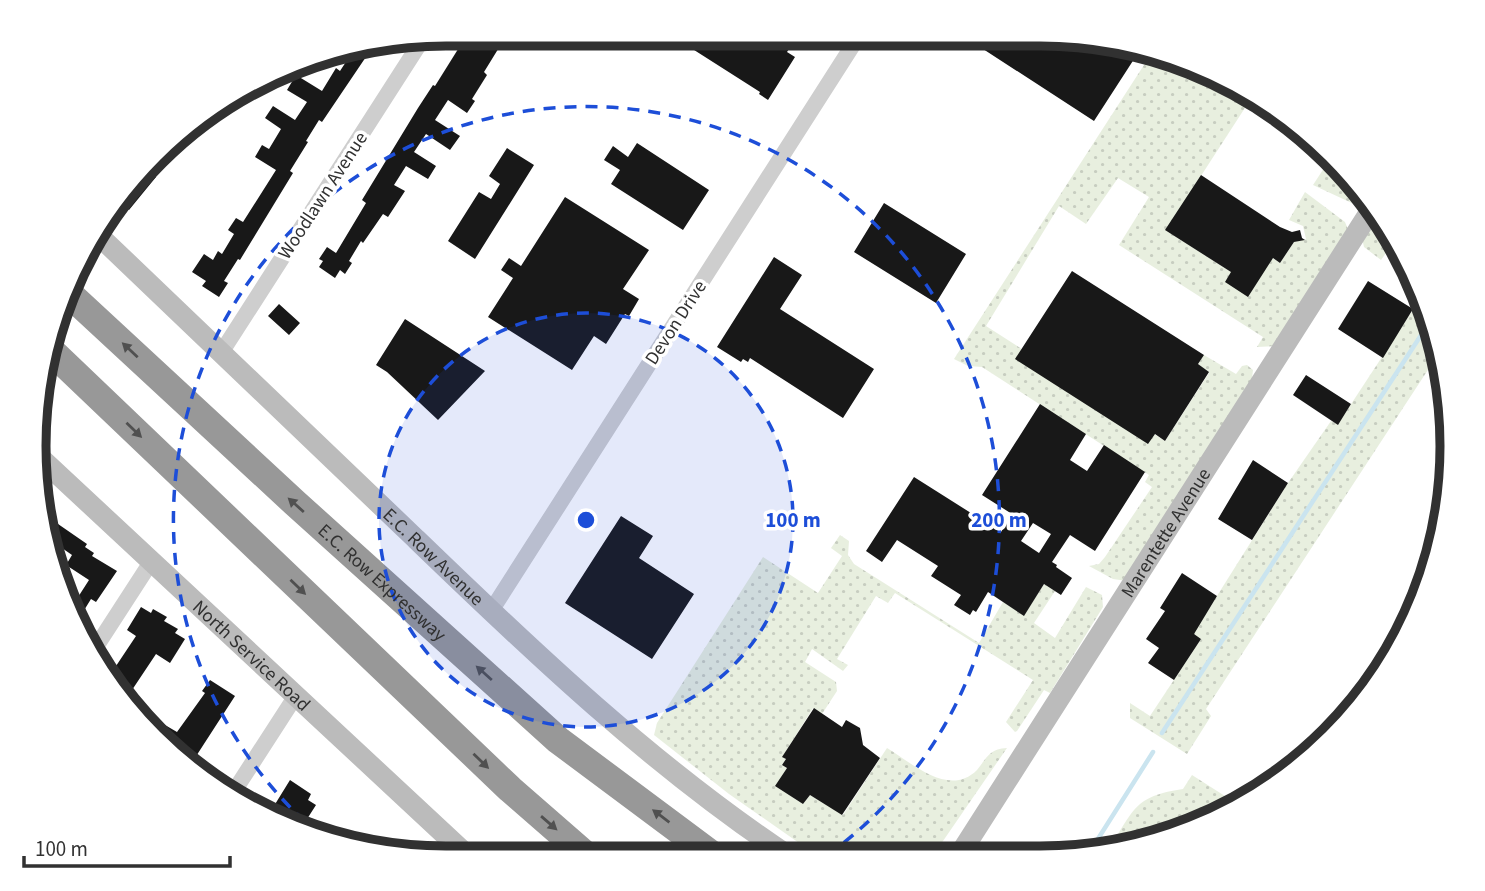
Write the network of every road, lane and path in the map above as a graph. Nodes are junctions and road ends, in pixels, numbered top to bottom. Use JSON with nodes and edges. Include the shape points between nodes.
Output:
{"nodes":[{"id":1,"x":418,"y":46,"type":"edge"},
{"id":2,"x":852,"y":46,"type":"edge"},
{"id":3,"x":1367,"y":216,"type":"edge"},
{"id":4,"x":103,"y":240,"type":"edge"},
{"id":5,"x":74,"y":298,"type":"edge"},
{"id":6,"x":221,"y":353,"type":"junction"},
{"id":7,"x":56,"y":355,"type":"edge"},
{"id":8,"x":46,"y":463,"type":"edge"},
{"id":9,"x":151,"y":562,"type":"junction"},
{"id":10,"x":491,"y":611,"type":"junction"},
{"id":11,"x":98,"y":644,"type":"edge"},
{"id":12,"x":295,"y":697,"type":"junction"},
{"id":13,"x":237,"y":787,"type":"edge"},
{"id":14,"x":457,"y":846,"type":"edge"},
{"id":15,"x":575,"y":846,"type":"edge"},
{"id":16,"x":700,"y":846,"type":"edge"},
{"id":17,"x":774,"y":846,"type":"edge"},
{"id":18,"x":965,"y":846,"type":"edge"}],
"edges":[{"from":1,"to":6,"type":"street","name":"Woodlawn Avenue"},
{"from":2,"to":10,"type":"street","name":"Devon Drive"},
{"from":3,"to":18,"type":"street","name":"Marentette Avenue"},
{"from":4,"to":6,"type":"street","name":"E.C. Row Avenue"},
{"from":16,"to":5,"type":"highway","name":"E.C. Row Expressway","one_way":true,"via":[[558,740]]},
{"from":6,"to":10,"type":"street","name":"E.C. Row Avenue"},
{"from":7,"to":15,"type":"highway","one_way":true},
{"from":8,"to":9,"type":"street","name":"North Service Road"},
{"from":9,"to":11,"type":"street"},
{"from":9,"to":12,"type":"street","name":"North Service Road"},
{"from":10,"to":17,"type":"street","name":"E.C. Row Avenue","via":[[634,740]]},
{"from":12,"to":13,"type":"street"},
{"from":12,"to":14,"type":"street","name":"North Service Road"}]}
